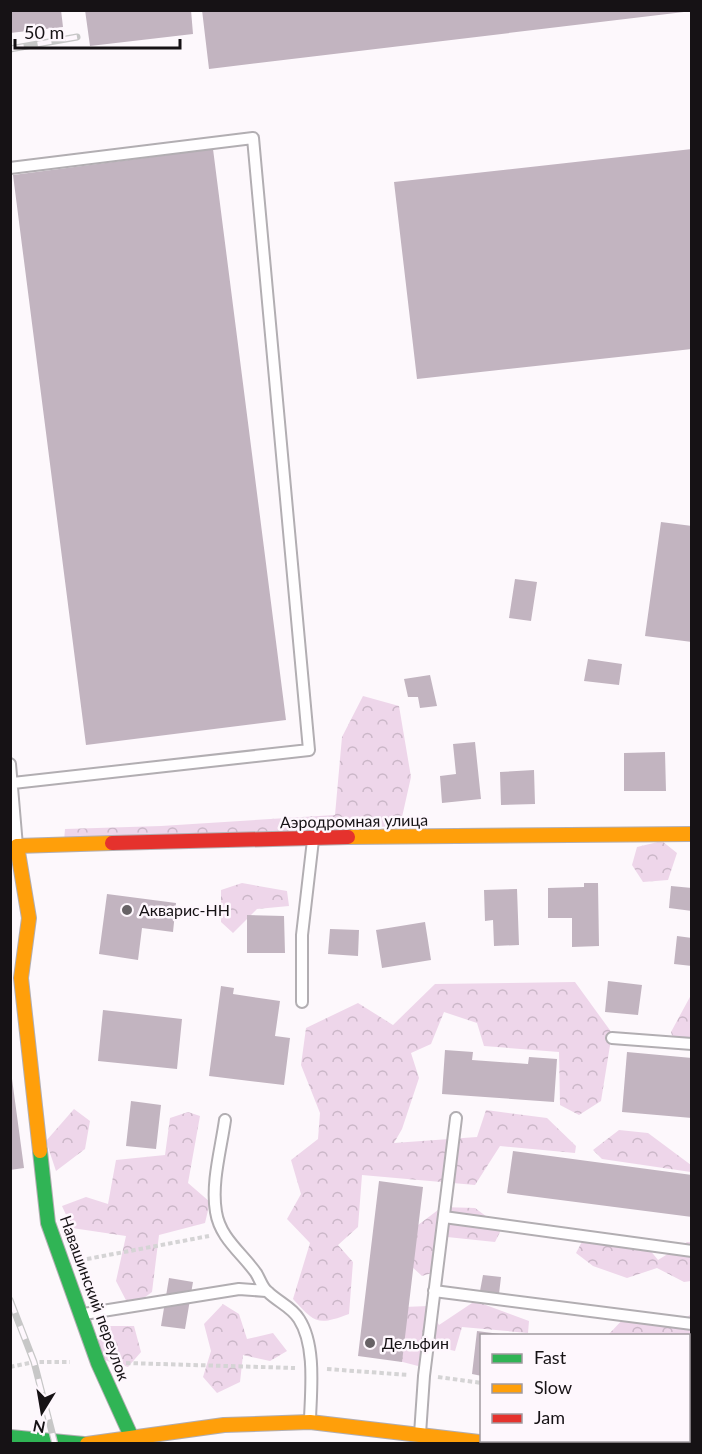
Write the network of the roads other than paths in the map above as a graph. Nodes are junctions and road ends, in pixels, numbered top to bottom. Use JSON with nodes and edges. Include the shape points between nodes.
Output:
{"nodes":[{"id":1,"x":10,"y":168,"type":"edge"},
{"id":2,"x":10,"y":764,"type":"edge"},
{"id":3,"x":13,"y":783,"type":"junction"},
{"id":4,"x":692,"y":834,"type":"edge"},
{"id":5,"x":314,"y":837,"type":"junction"},
{"id":6,"x":16,"y":846,"type":"junction"},
{"id":7,"x":302,"y":1002,"type":"dead end"},
{"id":8,"x":612,"y":1038,"type":"dead end"},
{"id":9,"x":692,"y":1044,"type":"edge"},
{"id":10,"x":456,"y":1118,"type":"dead end"},
{"id":11,"x":225,"y":1120,"type":"dead end"},
{"id":12,"x":444,"y":1217,"type":"junction"},
{"id":13,"x":692,"y":1251,"type":"edge"},
{"id":14,"x":434,"y":1291,"type":"junction"},
{"id":15,"x":266,"y":1292,"type":"junction"},
{"id":16,"x":81,"y":1315,"type":"junction"},
{"id":17,"x":692,"y":1324,"type":"edge"},
{"id":18,"x":310,"y":1422,"type":"junction"},
{"id":19,"x":420,"y":1435,"type":"junction"},
{"id":20,"x":131,"y":1436,"type":"junction"},
{"id":21,"x":10,"y":1437,"type":"edge"},
{"id":22,"x":480,"y":1441,"type":"edge"},
{"id":23,"x":86,"y":1443,"type":"edge"}],
"edges":[{"from":1,"to":3,"type":"lane","via":[[253,138],[309,750]]},
{"from":2,"to":3,"type":"lane"},
{"from":3,"to":6,"type":"lane"},
{"from":4,"to":5,"type":"street","name":"Аэродромная улица"},
{"from":5,"to":6,"type":"street","name":"Аэродромная улица"},
{"from":5,"to":7,"type":"lane","via":[[302,935]]},
{"from":6,"to":16,"type":"street","name":"Навашинский переулок","via":[[29,918],[21,978],[48,1223]]},
{"from":8,"to":9,"type":"lane"},
{"from":10,"to":12,"type":"lane"},
{"from":11,"to":15,"type":"lane","via":[[216,1212],[223,1233]]},
{"from":12,"to":13,"type":"lane"},
{"from":12,"to":14,"type":"lane"},
{"from":14,"to":17,"type":"lane"},
{"from":14,"to":19,"type":"lane"},
{"from":15,"to":16,"type":"lane","via":[[239,1289]]},
{"from":15,"to":18,"type":"lane","via":[[299,1319],[306,1339],[312,1368]]},
{"from":16,"to":20,"type":"street","name":"Навашинский переулок"},
{"from":18,"to":19,"type":"street"},
{"from":18,"to":20,"type":"street","via":[[224,1425]]},
{"from":19,"to":22,"type":"street"},
{"from":20,"to":23,"type":"street"},
{"from":21,"to":23,"type":"street"}]}
